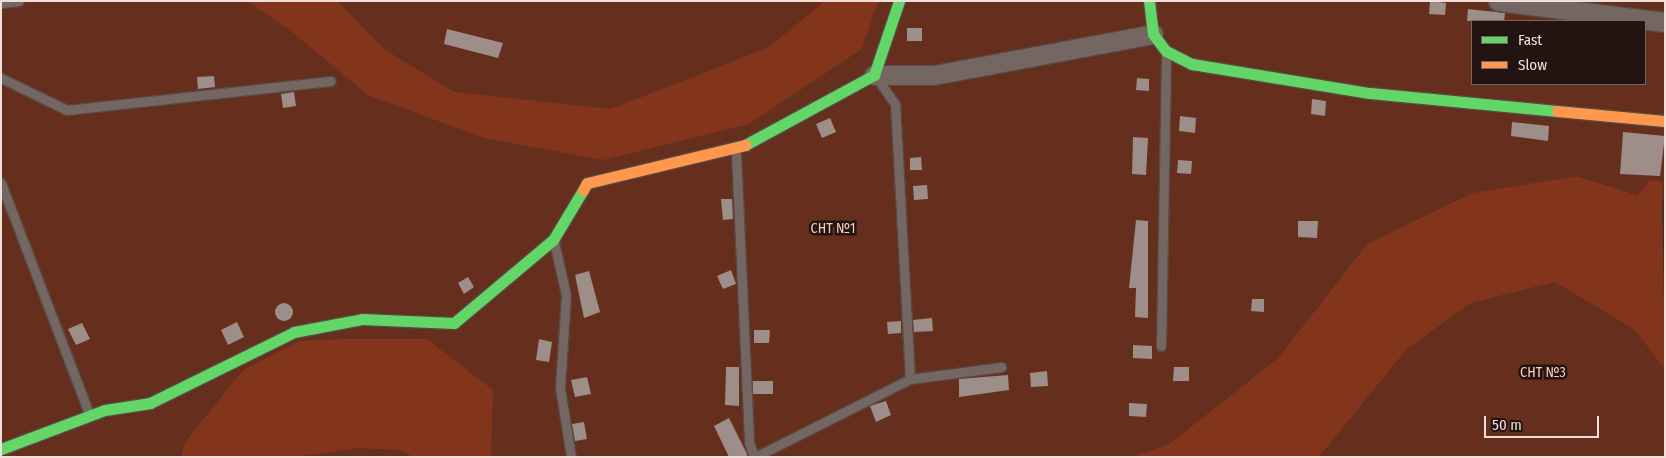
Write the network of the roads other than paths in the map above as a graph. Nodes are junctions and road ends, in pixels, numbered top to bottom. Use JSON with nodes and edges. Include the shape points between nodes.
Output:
{"nodes":[{"id":1,"x":19,"y":1,"type":"edge"},
{"id":2,"x":899,"y":1,"type":"edge"},
{"id":3,"x":1149,"y":1,"type":"edge"},
{"id":4,"x":1498,"y":1,"type":"edge"},
{"id":5,"x":1,"y":3,"type":"edge"},
{"id":6,"x":1665,"y":22,"type":"edge"},
{"id":7,"x":1154,"y":34,"type":"junction"},
{"id":8,"x":1166,"y":51,"type":"junction"},
{"id":9,"x":874,"y":75,"type":"junction"},
{"id":10,"x":1,"y":78,"type":"edge"},
{"id":11,"x":330,"y":81,"type":"dead end"},
{"id":12,"x":1665,"y":121,"type":"edge"},
{"id":13,"x":736,"y":150,"type":"junction"},
{"id":14,"x":1,"y":183,"type":"edge"},
{"id":15,"x":553,"y":240,"type":"junction"},
{"id":16,"x":1161,"y":346,"type":"dead end"},
{"id":17,"x":1001,"y":368,"type":"dead end"},
{"id":18,"x":910,"y":379,"type":"junction"},
{"id":19,"x":90,"y":416,"type":"junction"},
{"id":20,"x":1,"y":448,"type":"edge"},
{"id":21,"x":570,"y":457,"type":"edge"},
{"id":22,"x":754,"y":457,"type":"edge"}],
"edges":[{"from":1,"to":5,"type":"lane"},
{"from":2,"to":9,"type":"street"},
{"from":3,"to":7,"type":"street"},
{"from":4,"to":6,"type":"street"},
{"from":7,"to":8,"type":"street"},
{"from":7,"to":9,"type":"street","via":[[934,75]]},
{"from":8,"to":12,"type":"street","via":[[1192,64],[1370,93]]},
{"from":8,"to":16,"type":"lane"},
{"from":9,"to":13,"type":"street"},
{"from":9,"to":18,"type":"lane","via":[[895,104]]},
{"from":10,"to":11,"type":"lane","via":[[68,110]]},
{"from":13,"to":15,"type":"street","via":[[587,183]]},
{"from":13,"to":22,"type":"lane","via":[[750,442]]},
{"from":14,"to":19,"type":"lane"},
{"from":15,"to":19,"type":"street","via":[[454,323],[362,319],[294,332],[150,403]]},
{"from":15,"to":21,"type":"lane","via":[[566,295],[560,388]]},
{"from":17,"to":18,"type":"lane"},
{"from":18,"to":22,"type":"lane"},
{"from":19,"to":20,"type":"street"}]}
